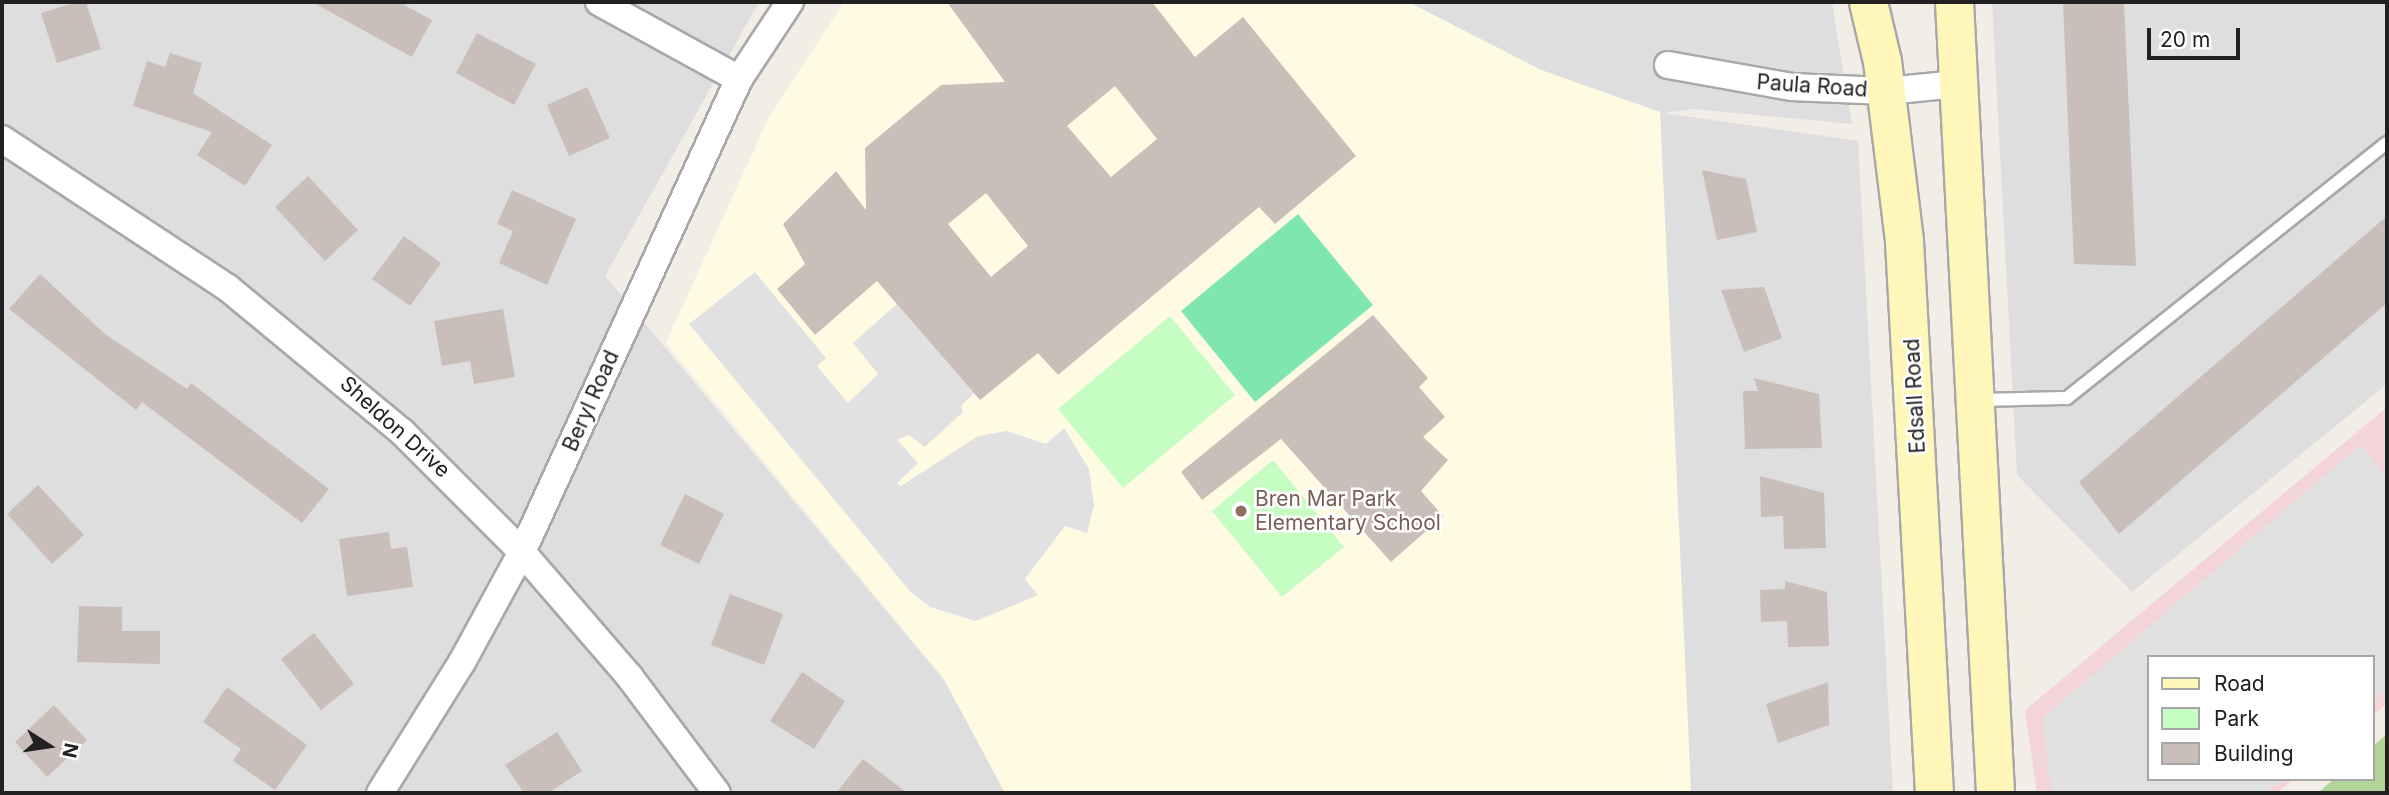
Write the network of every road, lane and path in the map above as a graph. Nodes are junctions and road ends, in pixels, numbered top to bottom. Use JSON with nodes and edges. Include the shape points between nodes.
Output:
{"nodes":[{"id":1,"x":599,"y":2,"type":"edge"},
{"id":2,"x":790,"y":2,"type":"edge"},
{"id":3,"x":1868,"y":2,"type":"edge"},
{"id":4,"x":1954,"y":2,"type":"edge"},
{"id":5,"x":1668,"y":65,"type":"dead end"},
{"id":6,"x":739,"y":79,"type":"junction"},
{"id":7,"x":1958,"y":85,"type":"junction"},
{"id":8,"x":1886,"y":91,"type":"junction"},
{"id":9,"x":2,"y":138,"type":"edge"},
{"id":10,"x":2387,"y":143,"type":"edge"},
{"id":11,"x":1973,"y":400,"type":"junction"},
{"id":12,"x":522,"y":552,"type":"junction"},
{"id":13,"x":380,"y":793,"type":"edge"},
{"id":14,"x":716,"y":793,"type":"edge"},
{"id":15,"x":1934,"y":793,"type":"edge"},
{"id":16,"x":1995,"y":793,"type":"edge"}],
"edges":[{"from":1,"to":6,"type":"street"},
{"from":2,"to":6,"type":"street","name":"Beryl Road"},
{"from":3,"to":8,"type":"main road","name":"Edsall Road"},
{"from":4,"to":7,"type":"main road"},
{"from":5,"to":8,"type":"street","name":"Paula Road","via":[[1791,87]]},
{"from":6,"to":12,"type":"street","name":"Beryl Road"},
{"from":7,"to":8,"type":"street","name":"Paula Road"},
{"from":7,"to":11,"type":"main road"},
{"from":8,"to":15,"type":"main road","name":"Edsall Road","via":[[1915,377]]},
{"from":9,"to":12,"type":"street","name":"Sheldon Drive","via":[[152,233],[301,345],[403,433]]},
{"from":10,"to":11,"type":"lane","via":[[2067,398]]},
{"from":11,"to":16,"type":"main road"},
{"from":12,"to":13,"type":"street","name":"Beryl Road","via":[[462,662]]},
{"from":12,"to":14,"type":"street","name":"Sheldon Drive","via":[[629,676]]}]}
